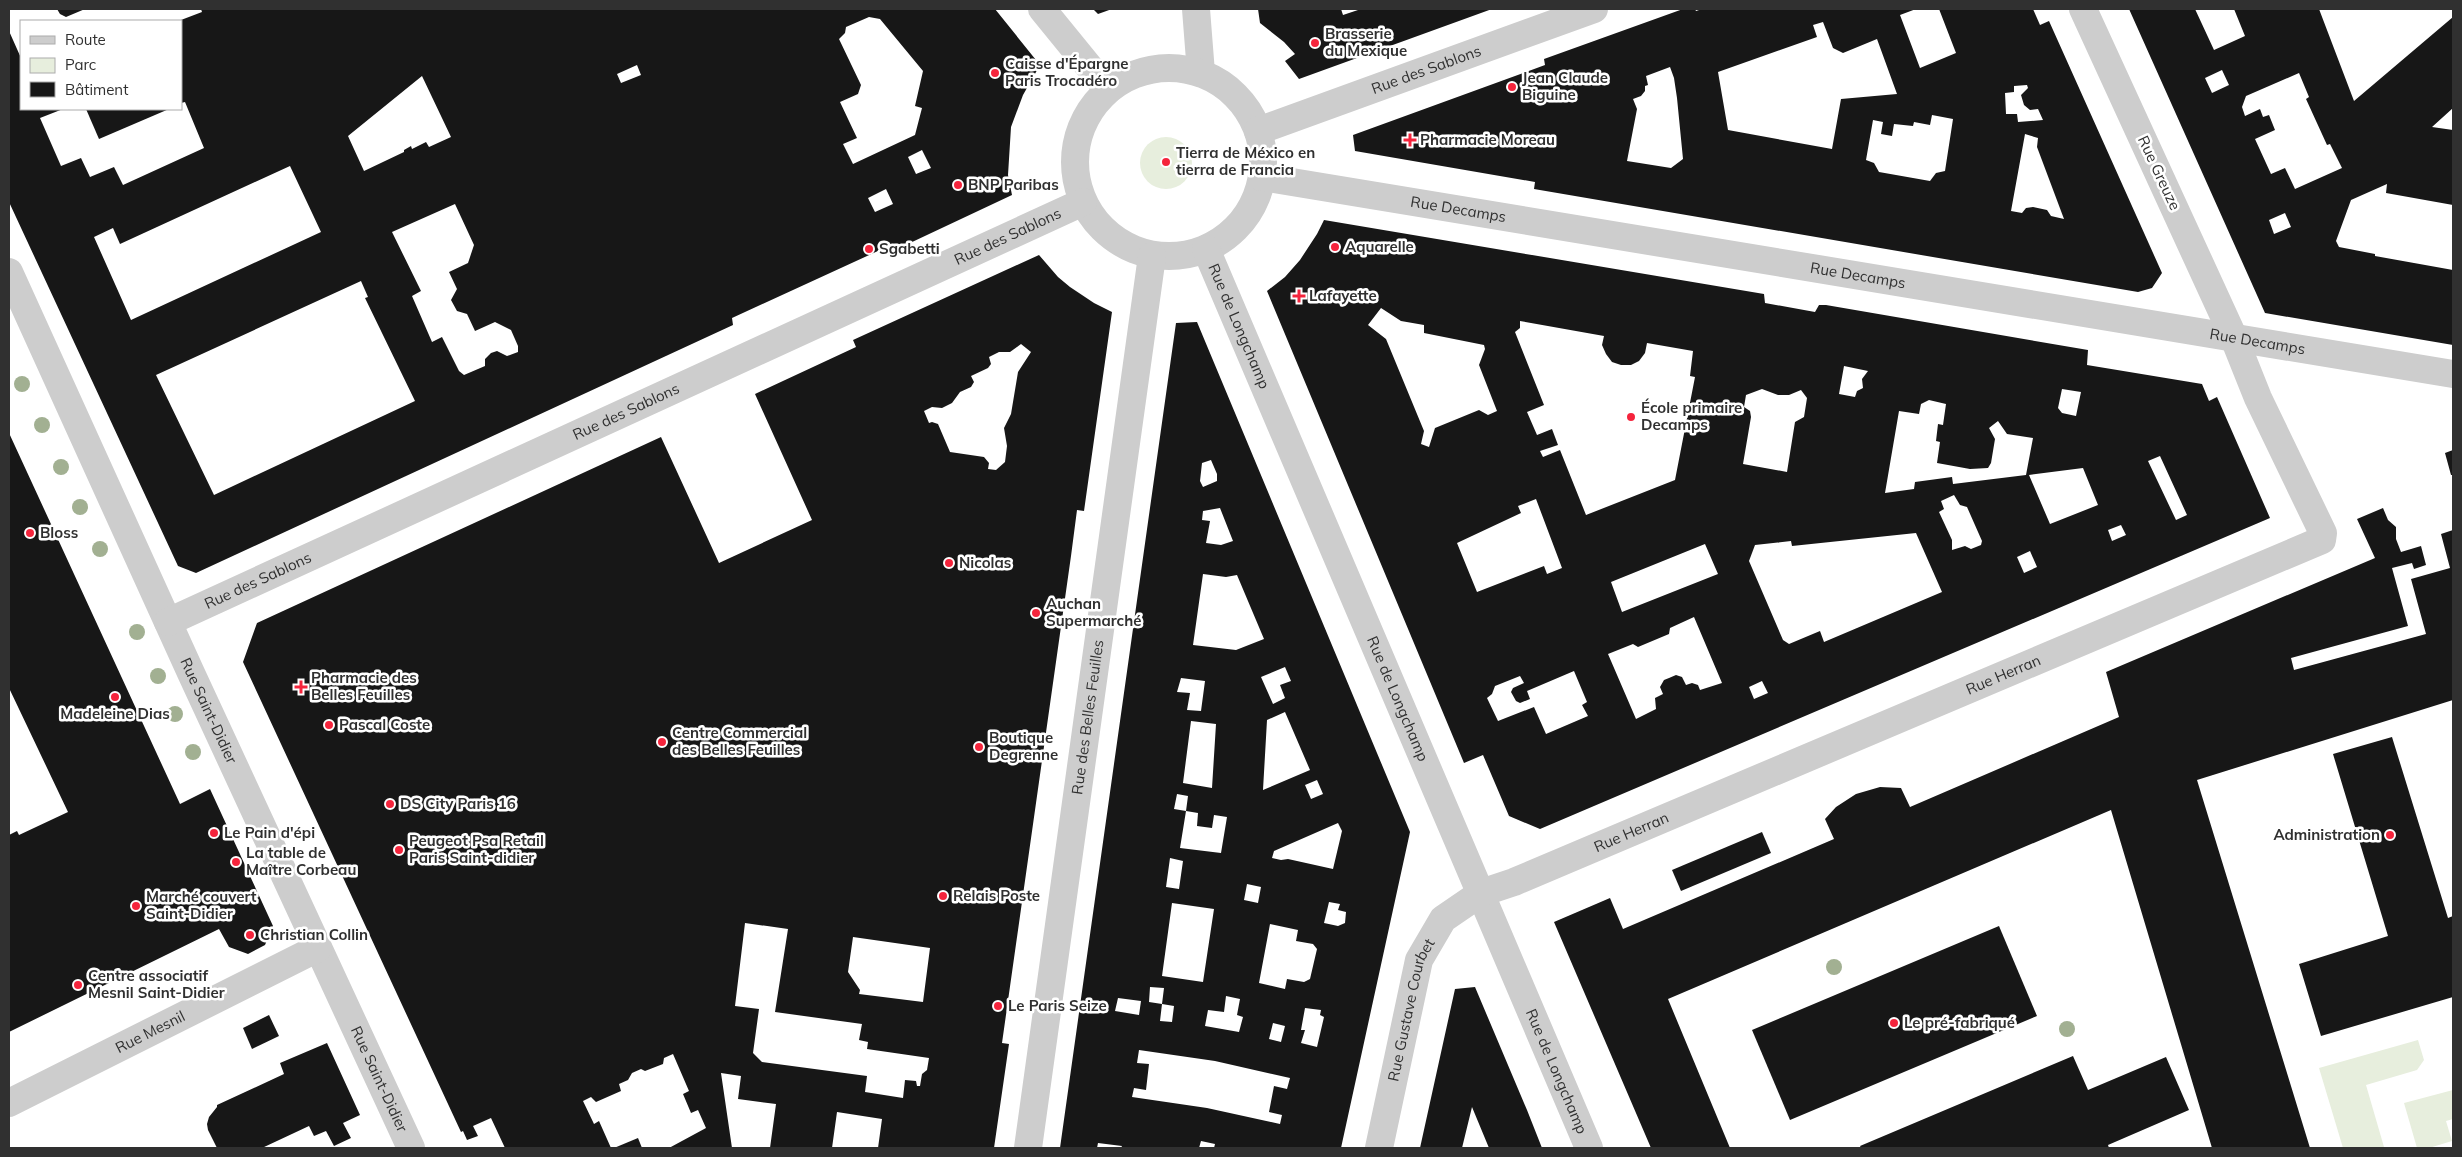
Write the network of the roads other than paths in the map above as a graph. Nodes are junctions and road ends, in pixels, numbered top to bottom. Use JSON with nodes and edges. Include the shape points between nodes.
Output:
{"nodes":[{"id":1,"x":1042,"y":9,"type":"edge"},
{"id":2,"x":1196,"y":9,"type":"edge"},
{"id":3,"x":1594,"y":9,"type":"edge"},
{"id":4,"x":2083,"y":9,"type":"edge"},
{"id":5,"x":1201,"y":73,"type":"junction"},
{"id":6,"x":1108,"y":90,"type":"junction"},
{"id":7,"x":1258,"y":131,"type":"junction"},
{"id":8,"x":1262,"y":177,"type":"junction"},
{"id":9,"x":1083,"y":202,"type":"junction"},
{"id":10,"x":1206,"y":249,"type":"junction"},
{"id":11,"x":1152,"y":256,"type":"junction"},
{"id":12,"x":9,"y":272,"type":"edge"},
{"id":13,"x":2234,"y":338,"type":"junction"},
{"id":14,"x":2453,"y":374,"type":"edge"},
{"id":15,"x":168,"y":622,"type":"junction"},
{"id":16,"x":1481,"y":893,"type":"junction"},
{"id":17,"x":318,"y":948,"type":"junction"},
{"id":18,"x":9,"y":1103,"type":"edge"},
{"id":19,"x":411,"y":1148,"type":"edge"},
{"id":20,"x":1028,"y":1148,"type":"edge"},
{"id":21,"x":1379,"y":1148,"type":"edge"},
{"id":22,"x":1589,"y":1148,"type":"edge"}],
"edges":[{"from":1,"to":6,"type":"street"},
{"from":2,"to":5,"type":"street"},
{"from":3,"to":7,"type":"street","name":"Rue des Sablons"},
{"from":4,"to":13,"type":"street","name":"Rue Greuze"},
{"from":5,"to":6,"type":"street","via":[[1177,68],[1152,69],[1128,77]]},
{"from":5,"to":7,"type":"street","via":[[1236,96]]},
{"from":6,"to":9,"type":"street","via":[[1094,104],[1076,141],[1074,162]]},
{"from":7,"to":8,"type":"street","via":[[1263,154]]},
{"from":8,"to":10,"type":"street","via":[[1256,200],[1244,220],[1227,237]]},
{"from":8,"to":13,"type":"street","name":"Rue Decamps"},
{"from":9,"to":11,"type":"street","via":[[1111,237],[1130,249]]},
{"from":9,"to":15,"type":"street","name":"Rue des Sablons"},
{"from":10,"to":11,"type":"street","via":[[1180,256]]},
{"from":10,"to":16,"type":"street","name":"Rue de Longchamp"},
{"from":11,"to":20,"type":"street","name":"Rue des Belles Feuilles"},
{"from":12,"to":15,"type":"street","name":"Rue Saint-Didier"},
{"from":13,"to":14,"type":"street","name":"Rue Decamps"},
{"from":13,"to":16,"type":"street","name":"Rue Herran","via":[[2258,398],[2323,533],[2322,540]]},
{"from":15,"to":17,"type":"street","name":"Rue Saint-Didier"},
{"from":16,"to":21,"type":"street","name":"Rue Gustave Courbet","via":[[1443,919],[1419,960]]},
{"from":16,"to":22,"type":"street","name":"Rue de Longchamp"},
{"from":17,"to":18,"type":"street","name":"Rue Mesnil"},
{"from":17,"to":19,"type":"street","name":"Rue Saint-Didier"}]}
